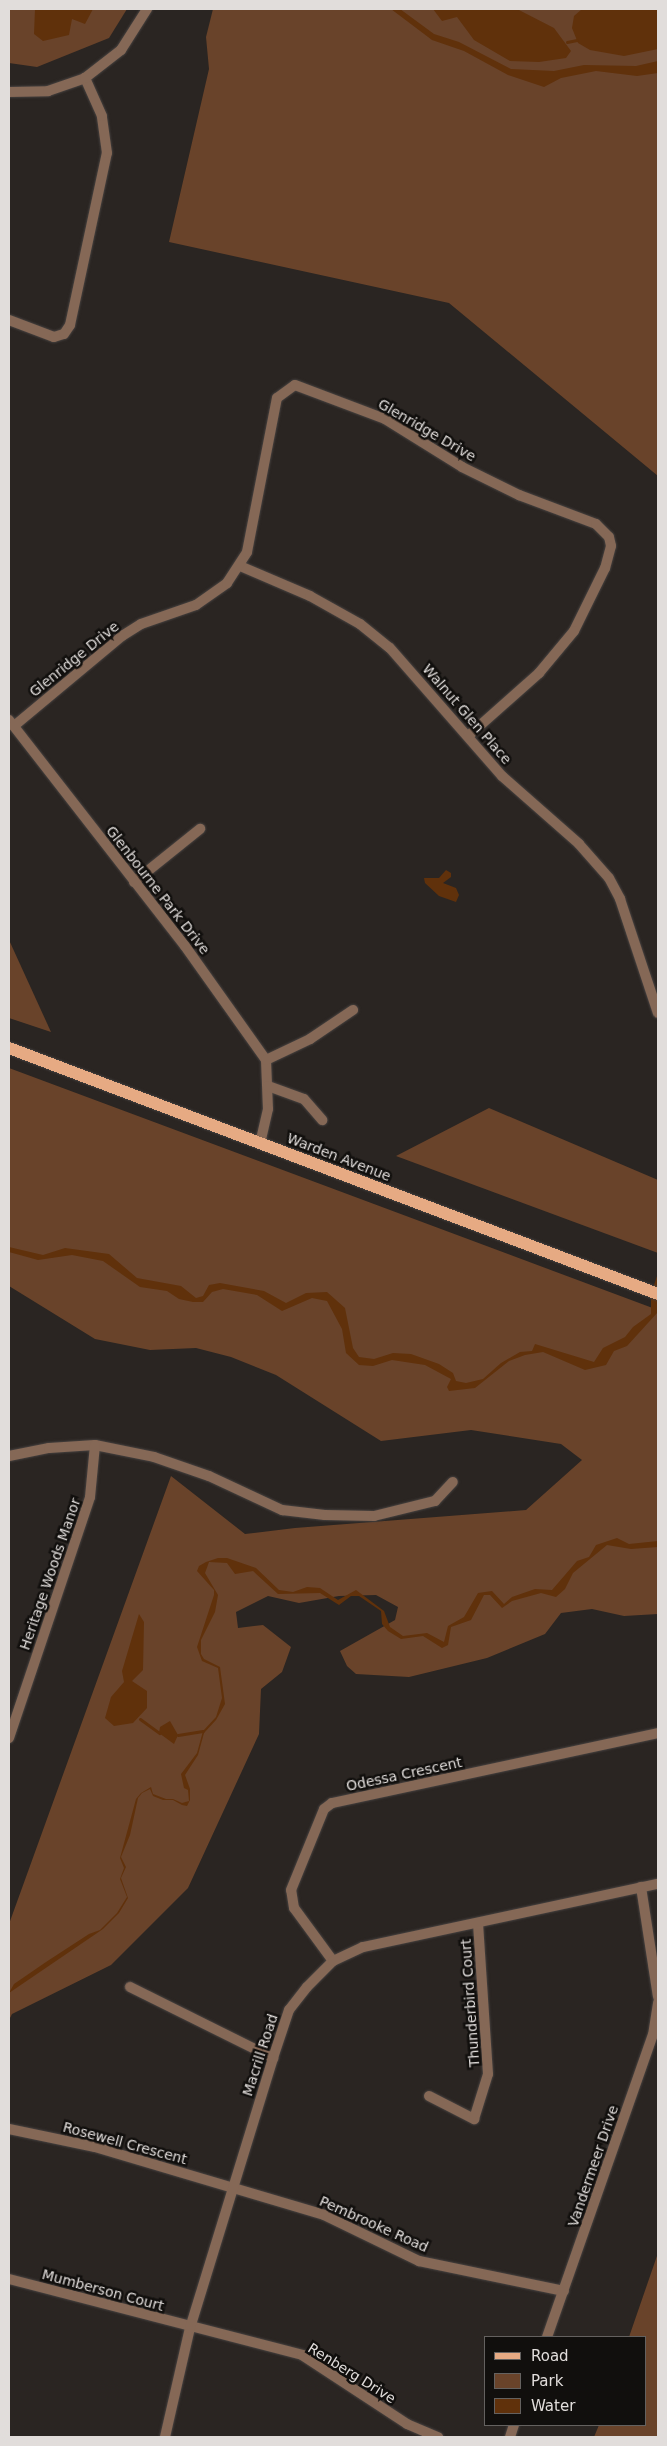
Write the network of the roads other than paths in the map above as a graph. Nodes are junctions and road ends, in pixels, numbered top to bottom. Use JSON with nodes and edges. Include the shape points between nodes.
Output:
{"nodes":[{"id":1,"x":147,"y":9,"type":"edge"},
{"id":2,"x":85,"y":78,"type":"junction"},
{"id":3,"x":9,"y":92,"type":"edge"},
{"id":4,"x":9,"y":320,"type":"edge"},
{"id":5,"x":240,"y":566,"type":"junction"},
{"id":6,"x":11,"y":723,"type":"edge"},
{"id":7,"x":468,"y":736,"type":"junction"},
{"id":8,"x":200,"y":829,"type":"dead end"},
{"id":9,"x":134,"y":882,"type":"junction"},
{"id":10,"x":353,"y":1010,"type":"dead end"},
{"id":11,"x":658,"y":1013,"type":"edge"},
{"id":12,"x":9,"y":1048,"type":"edge"},
{"id":13,"x":266,"y":1060,"type":"junction"},
{"id":14,"x":268,"y":1086,"type":"junction"},
{"id":15,"x":322,"y":1120,"type":"dead end"},
{"id":16,"x":260,"y":1144,"type":"junction"},
{"id":17,"x":658,"y":1294,"type":"edge"},
{"id":18,"x":95,"y":1445,"type":"junction"},
{"id":19,"x":9,"y":1456,"type":"edge"},
{"id":20,"x":453,"y":1482,"type":"dead end"},
{"id":21,"x":658,"y":1733,"type":"edge"},
{"id":22,"x":9,"y":1738,"type":"edge"},
{"id":23,"x":658,"y":1884,"type":"edge"},
{"id":24,"x":641,"y":1887,"type":"junction"},
{"id":25,"x":478,"y":1923,"type":"junction"},
{"id":26,"x":333,"y":1961,"type":"junction"},
{"id":27,"x":130,"y":1987,"type":"dead end"},
{"id":28,"x":658,"y":1997,"type":"edge"},
{"id":29,"x":658,"y":2002,"type":"edge"},
{"id":30,"x":273,"y":2058,"type":"junction"},
{"id":31,"x":429,"y":2096,"type":"dead end"},
{"id":32,"x":9,"y":2129,"type":"edge"},
{"id":33,"x":233,"y":2187,"type":"junction"},
{"id":34,"x":9,"y":2279,"type":"edge"},
{"id":35,"x":564,"y":2291,"type":"junction"},
{"id":36,"x":190,"y":2328,"type":"junction"},
{"id":37,"x":547,"y":2336,"type":"edge"},
{"id":38,"x":165,"y":2437,"type":"edge"},
{"id":39,"x":438,"y":2437,"type":"edge"}],
"edges":[{"from":1,"to":2,"type":"street","via":[[121,50]]},
{"from":2,"to":3,"type":"street","via":[[48,91]]},
{"from":2,"to":4,"type":"street","via":[[102,116],[107,154],[70,325],[64,334],[54,337]]},
{"from":5,"to":6,"type":"street","name":"Glenridge Drive","via":[[227,583],[203,601],[141,624],[122,636]]},
{"from":5,"to":7,"type":"street","name":"Walnut Glen Place","via":[[310,596],[360,624],[390,648]]},
{"from":5,"to":7,"type":"street","name":"Glenridge Drive","via":[[255,520],[277,398],[295,385],[385,419],[462,467],[519,495],[596,524],[609,537],[611,546],[596,591],[574,631],[539,673]]},
{"from":6,"to":9,"type":"street","name":"Glenbourne Park Drive"},
{"from":7,"to":11,"type":"street","name":"Walnut Glen Place","via":[[502,776],[579,844],[609,878],[620,899]]},
{"from":8,"to":9,"type":"street"},
{"from":9,"to":13,"type":"street","name":"Glenbourne Park Drive","via":[[185,946]]},
{"from":10,"to":13,"type":"street","via":[[310,1039]]},
{"from":12,"to":16,"type":"main road","name":"Warden Avenue"},
{"from":13,"to":14,"type":"street"},
{"from":14,"to":15,"type":"street","via":[[304,1098]]},
{"from":14,"to":16,"type":"street","via":[[268,1120]]},
{"from":16,"to":17,"type":"main road","name":"Warden Avenue"},
{"from":18,"to":19,"type":"street","via":[[49,1448]]},
{"from":18,"to":20,"type":"street","via":[[154,1457],[209,1476],[282,1510],[325,1515],[374,1516],[435,1501]]},
{"from":18,"to":22,"type":"street","name":"Heritage Woods Manor","via":[[90,1497]]},
{"from":21,"to":26,"type":"street","name":"Odessa Crescent","via":[[332,1803],[324,1809],[291,1890],[294,1908]]},
{"from":23,"to":24,"type":"street","name":"Macrill Road"},
{"from":24,"to":25,"type":"street","name":"Macrill Road"},
{"from":24,"to":28,"type":"street"},
{"from":25,"to":26,"type":"street","name":"Macrill Road","via":[[363,1947]]},
{"from":25,"to":31,"type":"street","name":"Thunderbird Court","via":[[488,2074],[474,2118]]},
{"from":26,"to":30,"type":"street","name":"Macrill Road","via":[[289,2010]]},
{"from":27,"to":30,"type":"street"},
{"from":29,"to":35,"type":"street","name":"Vandermeer Drive","via":[[653,2035]]},
{"from":30,"to":33,"type":"street","name":"Macrill Road"},
{"from":32,"to":33,"type":"street","name":"Rosewell Crescent","via":[[95,2147]]},
{"from":33,"to":35,"type":"street","name":"Pembrooke Road","via":[[324,2215],[419,2261]]},
{"from":33,"to":36,"type":"street","name":"Macrill Road"},
{"from":34,"to":36,"type":"street","name":"Mumberson Court"},
{"from":35,"to":37,"type":"street","name":"Vandermeer Drive"},
{"from":36,"to":38,"type":"street","name":"Macrill Road"},
{"from":36,"to":39,"type":"street","name":"Renberg Drive","via":[[302,2356],[408,2424]]}]}
